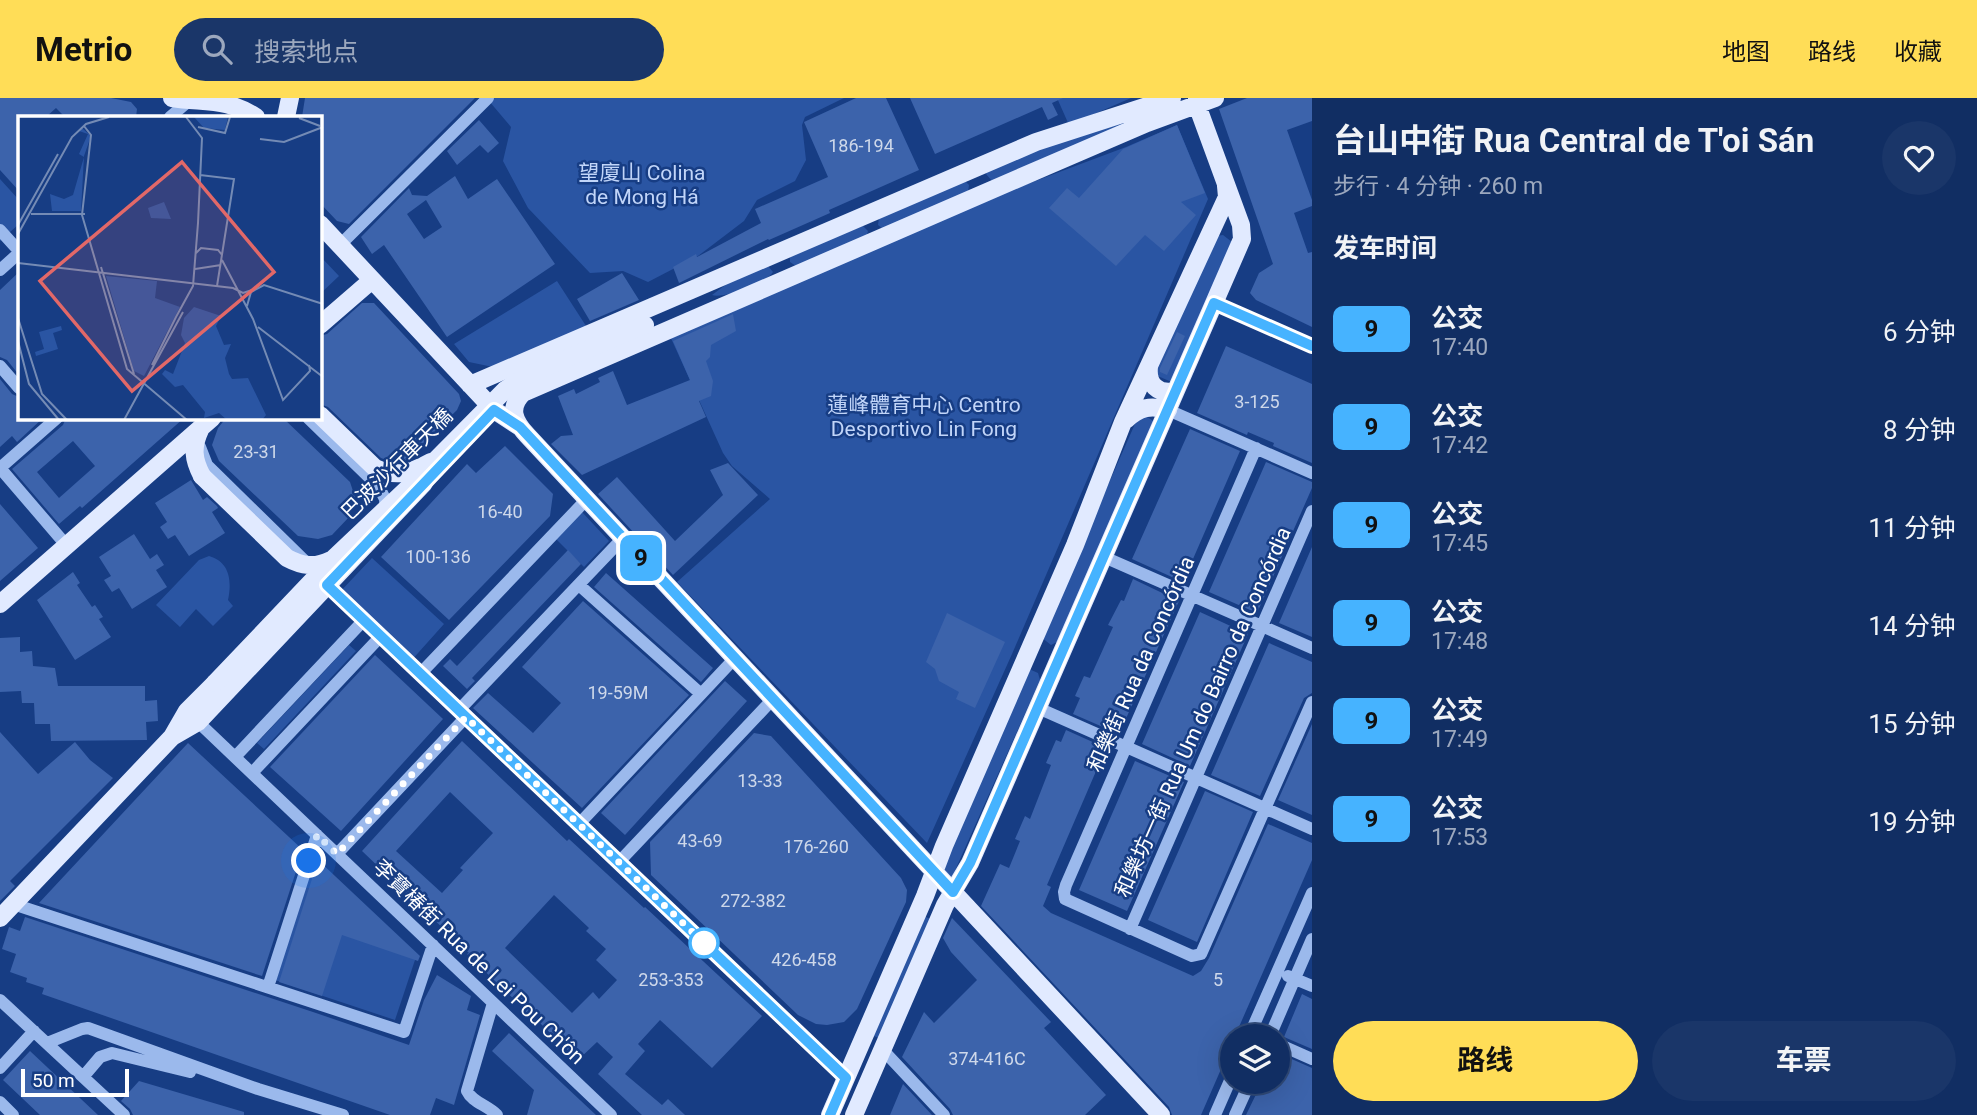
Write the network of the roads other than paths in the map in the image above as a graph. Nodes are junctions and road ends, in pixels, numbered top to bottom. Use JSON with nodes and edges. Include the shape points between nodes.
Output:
{"nodes":[{"id":1,"x":290,"y":98,"type":"edge"},
{"id":2,"x":488,"y":98,"type":"edge"},
{"id":3,"x":1172,"y":98,"type":"edge"},
{"id":4,"x":1215,"y":98,"type":"edge"},
{"id":5,"x":195,"y":99,"type":"edge"},
{"id":6,"x":1197,"y":101,"type":"edge"},
{"id":7,"x":171,"y":116,"type":"edge"},
{"id":8,"x":254,"y":116,"type":"edge"},
{"id":9,"x":286,"y":116,"type":"edge"},
{"id":10,"x":966,"y":172,"type":"junction"},
{"id":11,"x":1226,"y":183,"type":"junction"},
{"id":12,"x":978,"y":196,"type":"junction"},
{"id":13,"x":872,"y":213,"type":"junction"},
{"id":14,"x":322,"y":226,"type":"edge"},
{"id":15,"x":1213,"y":229,"type":"junction"},
{"id":16,"x":0,"y":230,"type":"edge"},
{"id":17,"x":884,"y":237,"type":"junction"},
{"id":18,"x":1241,"y":241,"type":"junction"},
{"id":19,"x":340,"y":246,"type":"junction"},
{"id":20,"x":18,"y":251,"type":"edge"},
{"id":21,"x":782,"y":251,"type":"junction"},
{"id":22,"x":18,"y":253,"type":"edge"},
{"id":23,"x":0,"y":270,"type":"edge"},
{"id":24,"x":728,"y":274,"type":"junction"},
{"id":25,"x":793,"y":276,"type":"junction"},
{"id":26,"x":372,"y":280,"type":"junction"},
{"id":27,"x":741,"y":300,"type":"junction"},
{"id":28,"x":1214,"y":303,"type":"junction"},
{"id":29,"x":322,"y":323,"type":"edge"},
{"id":30,"x":645,"y":325,"type":"junction"},
{"id":31,"x":1312,"y":346,"type":"edge"},
{"id":32,"x":0,"y":366,"type":"edge"},
{"id":33,"x":1149,"y":367,"type":"junction"},
{"id":34,"x":468,"y":382,"type":"junction"},
{"id":35,"x":18,"y":387,"type":"edge"},
{"id":36,"x":1175,"y":391,"type":"junction"},
{"id":37,"x":494,"y":410,"type":"junction"},
{"id":38,"x":1168,"y":410,"type":"junction"},
{"id":39,"x":322,"y":417,"type":"edge"},
{"id":40,"x":52,"y":420,"type":"edge"},
{"id":41,"x":309,"y":420,"type":"edge"},
{"id":42,"x":1123,"y":422,"type":"junction"},
{"id":43,"x":206,"y":424,"type":"edge"},
{"id":44,"x":520,"y":427,"type":"junction"},
{"id":45,"x":1256,"y":448,"type":"junction"},
{"id":46,"x":434,"y":461,"type":"junction"},
{"id":47,"x":0,"y":468,"type":"edge"},
{"id":48,"x":1312,"y":473,"type":"edge"},
{"id":49,"x":587,"y":499,"type":"junction"},
{"id":50,"x":1312,"y":511,"type":"edge"},
{"id":51,"x":383,"y":526,"type":"junction"},
{"id":52,"x":623,"y":538,"type":"junction"},
{"id":53,"x":67,"y":546,"type":"junction"},
{"id":54,"x":1104,"y":557,"type":"junction"},
{"id":55,"x":334,"y":558,"type":"junction"},
{"id":56,"x":327,"y":585,"type":"junction"},
{"id":57,"x":579,"y":585,"type":"junction"},
{"id":58,"x":1192,"y":596,"type":"junction"},
{"id":59,"x":0,"y":604,"type":"edge"},
{"id":60,"x":364,"y":620,"type":"junction"},
{"id":61,"x":1262,"y":626,"type":"junction"},
{"id":62,"x":381,"y":636,"type":"junction"},
{"id":63,"x":1035,"y":636,"type":"junction"},
{"id":64,"x":1312,"y":648,"type":"edge"},
{"id":65,"x":1063,"y":649,"type":"junction"},
{"id":66,"x":735,"y":658,"type":"junction"},
{"id":67,"x":421,"y":674,"type":"junction"},
{"id":68,"x":701,"y":694,"type":"junction"},
{"id":69,"x":773,"y":699,"type":"junction"},
{"id":70,"x":1312,"y":702,"type":"edge"},
{"id":71,"x":1038,"y":708,"type":"junction"},
{"id":72,"x":463,"y":714,"type":"junction"},
{"id":73,"x":198,"y":722,"type":"junction"},
{"id":74,"x":172,"y":737,"type":"junction"},
{"id":75,"x":1126,"y":747,"type":"junction"},
{"id":76,"x":235,"y":757,"type":"junction"},
{"id":77,"x":252,"y":773,"type":"junction"},
{"id":78,"x":1195,"y":778,"type":"junction"},
{"id":79,"x":1265,"y":808,"type":"junction"},
{"id":80,"x":579,"y":824,"type":"junction"},
{"id":81,"x":1312,"y":829,"type":"edge"},
{"id":82,"x":317,"y":835,"type":"junction"},
{"id":83,"x":337,"y":854,"type":"junction"},
{"id":84,"x":619,"y":862,"type":"junction"},
{"id":85,"x":934,"y":871,"type":"junction"},
{"id":86,"x":953,"y":892,"type":"junction"},
{"id":87,"x":1312,"y":893,"type":"edge"},
{"id":88,"x":13,"y":904,"type":"junction"},
{"id":89,"x":0,"y":918,"type":"edge"},
{"id":90,"x":1130,"y":929,"type":"junction"},
{"id":91,"x":1312,"y":939,"type":"edge"},
{"id":92,"x":433,"y":945,"type":"junction"},
{"id":93,"x":1278,"y":971,"type":"junction"},
{"id":94,"x":1295,"y":979,"type":"junction"},
{"id":95,"x":1312,"y":986,"type":"edge"},
{"id":96,"x":268,"y":987,"type":"junction"},
{"id":97,"x":0,"y":1000,"type":"edge"},
{"id":98,"x":493,"y":1003,"type":"junction"},
{"id":99,"x":1255,"y":1024,"type":"edge"},
{"id":100,"x":1275,"y":1024,"type":"edge"},
{"id":101,"x":34,"y":1031,"type":"junction"},
{"id":102,"x":47,"y":1043,"type":"junction"},
{"id":103,"x":885,"y":1043,"type":"junction"},
{"id":104,"x":1290,"y":1049,"type":"edge"},
{"id":105,"x":820,"y":1053,"type":"junction"},
{"id":106,"x":855,"y":1058,"type":"junction"},
{"id":107,"x":1312,"y":1059,"type":"edge"},
{"id":108,"x":0,"y":1068,"type":"edge"},
{"id":109,"x":83,"y":1077,"type":"junction"},
{"id":110,"x":846,"y":1078,"type":"junction"},
{"id":111,"x":258,"y":1089,"type":"junction"},
{"id":112,"x":1224,"y":1094,"type":"edge"},
{"id":113,"x":1245,"y":1094,"type":"edge"},
{"id":114,"x":0,"y":1102,"type":"edge"},
{"id":115,"x":478,"y":1109,"type":"edge"},
{"id":116,"x":13,"y":1115,"type":"edge"},
{"id":117,"x":124,"y":1115,"type":"edge"},
{"id":118,"x":343,"y":1115,"type":"edge"},
{"id":119,"x":497,"y":1115,"type":"edge"},
{"id":120,"x":611,"y":1115,"type":"edge"},
{"id":121,"x":830,"y":1115,"type":"edge"},
{"id":122,"x":853,"y":1115,"type":"edge"},
{"id":123,"x":944,"y":1115,"type":"edge"},
{"id":124,"x":1161,"y":1115,"type":"edge"},
{"id":125,"x":1215,"y":1115,"type":"edge"},
{"id":126,"x":1235,"y":1115,"type":"edge"}],
"edges":[{"from":1,"to":9,"type":"main road"},
{"from":2,"to":19,"type":"street"},
{"from":3,"to":10,"type":"main road","via":[[1036,142]]},
{"from":4,"to":6,"type":"main road"},
{"from":5,"to":7,"type":"street"},
{"from":5,"to":8,"type":"main road","via":[[233,103]]},
{"from":6,"to":11,"type":"main road"},
{"from":6,"to":12,"type":"main road"},
{"from":10,"to":12,"type":"main road","via":[[981,183]]},
{"from":10,"to":13,"type":"main road"},
{"from":11,"to":15,"type":"main road","via":[[1227,197]]},
{"from":11,"to":18,"type":"main road","via":[[1241,225]]},
{"from":12,"to":17,"type":"main road"},
{"from":13,"to":17,"type":"main road","via":[[871,227]]},
{"from":13,"to":21,"type":"main road"},
{"from":14,"to":19,"type":"main road"},
{"from":15,"to":18,"type":"main road","via":[[1226,228]]},
{"from":15,"to":33,"type":"main road"},
{"from":16,"to":20,"type":"street"},
{"from":17,"to":25,"type":"main road"},
{"from":18,"to":28,"type":"main road"},
{"from":19,"to":26,"type":"main road"},
{"from":21,"to":24,"type":"main road"},
{"from":21,"to":25,"type":"main road","via":[[781,266]]},
{"from":22,"to":23,"type":"street"},
{"from":24,"to":30,"type":"main road"},
{"from":24,"to":34,"type":"main road"},
{"from":25,"to":27,"type":"main road"},
{"from":26,"to":29,"type":"main road"},
{"from":26,"to":34,"type":"main road"},
{"from":27,"to":30,"type":"main road"},
{"from":27,"to":44,"type":"main road","via":[[523,393],[514,405]]},
{"from":28,"to":31,"type":"street"},
{"from":28,"to":36,"type":"main road"},
{"from":30,"to":46,"type":"main road","name":"巴波沙行車天橋","bridge":true,"via":[[526,376],[505,390]]},
{"from":32,"to":35,"type":"street"},
{"from":33,"to":36,"type":"main road","via":[[1153,385],[1164,392]]},
{"from":33,"to":42,"type":"main road"},
{"from":34,"to":37,"type":"main road"},
{"from":36,"to":38,"type":"main road"},
{"from":37,"to":44,"type":"main road"},
{"from":37,"to":51,"type":"main road"},
{"from":38,"to":42,"type":"main road","via":[[1144,408]]},
{"from":38,"to":45,"type":"street"},
{"from":38,"to":54,"type":"main road"},
{"from":39,"to":46,"type":"main road","via":[[386,473],[411,473]]},
{"from":40,"to":47,"type":"street"},
{"from":41,"to":51,"type":"street","via":[[379,487],[385,499]]},
{"from":42,"to":63,"type":"main road"},
{"from":43,"to":53,"type":"main road"},
{"from":43,"to":55,"type":"main road","bridge":true,"via":[[195,440],[196,465],[202,476],[287,558],[311,566]]},
{"from":43,"to":56,"type":"street","via":[[199,442],[207,465]]},
{"from":44,"to":49,"type":"main road"},
{"from":45,"to":48,"type":"street"},
{"from":45,"to":58,"type":"street","name":"和樂街 Rua da Concórdia"},
{"from":46,"to":55,"type":"main road","name":"巴波沙行車天橋","bridge":true},
{"from":47,"to":53,"type":"street"},
{"from":49,"to":52,"type":"main road"},
{"from":49,"to":67,"type":"street"},
{"from":50,"to":61,"type":"street","name":"和樂坊一街 Rua Um do Bairro da Concórdia"},
{"from":51,"to":56,"type":"main road"},
{"from":52,"to":57,"type":"street"},
{"from":52,"to":66,"type":"main road"},
{"from":53,"to":59,"type":"main road"},
{"from":54,"to":58,"type":"street"},
{"from":54,"to":65,"type":"main road"},
{"from":55,"to":74,"type":"main road","name":"巴波沙行車天橋","bridge":true,"via":[[187,712]]},
{"from":56,"to":60,"type":"street"},
{"from":56,"to":73,"type":"main road"},
{"from":57,"to":68,"type":"street"},
{"from":57,"to":72,"type":"street"},
{"from":58,"to":61,"type":"street"},
{"from":58,"to":75,"type":"street","name":"和樂街 Rua da Concórdia"},
{"from":60,"to":62,"type":"street"},
{"from":60,"to":76,"type":"street"},
{"from":61,"to":64,"type":"street"},
{"from":61,"to":78,"type":"street","name":"和樂坊一街 Rua Um do Bairro da Concórdia"},
{"from":62,"to":67,"type":"street"},
{"from":62,"to":77,"type":"street"},
{"from":63,"to":65,"type":"main road","via":[[1044,647]]},
{"from":63,"to":85,"type":"main road"},
{"from":65,"to":71,"type":"main road"},
{"from":66,"to":68,"type":"street"},
{"from":66,"to":69,"type":"main road"},
{"from":67,"to":72,"type":"street"},
{"from":68,"to":80,"type":"street"},
{"from":69,"to":84,"type":"street"},
{"from":69,"to":85,"type":"main road"},
{"from":70,"to":79,"type":"street"},
{"from":71,"to":75,"type":"street"},
{"from":71,"to":86,"type":"main road"},
{"from":72,"to":80,"type":"street"},
{"from":72,"to":83,"type":"street"},
{"from":73,"to":74,"type":"main road"},
{"from":73,"to":76,"type":"street","name":"李寶椿街 Rua de Lei Pou Ch'ôn"},
{"from":74,"to":88,"type":"main road"},
{"from":75,"to":78,"type":"street"},
{"from":75,"to":90,"type":"street","name":"和樂街 Rua da Concórdia","via":[[1064,896]]},
{"from":76,"to":77,"type":"street","name":"李寶椿街 Rua de Lei Pou Ch'ôn"},
{"from":77,"to":82,"type":"street","name":"李寶椿街 Rua de Lei Pou Ch'ôn"},
{"from":78,"to":79,"type":"street"},
{"from":78,"to":90,"type":"street","name":"和樂坊一街 Rua Um do Bairro da Concórdia"},
{"from":79,"to":81,"type":"street"},
{"from":79,"to":90,"type":"street","via":[[1198,956]]},
{"from":80,"to":84,"type":"street"},
{"from":82,"to":83,"type":"street","name":"李寶椿街 Rua de Lei Pou Ch'ôn"},
{"from":82,"to":96,"type":"street"},
{"from":83,"to":92,"type":"street","name":"李寶椿街 Rua de Lei Pou Ch'ôn"},
{"from":84,"to":105,"type":"street"},
{"from":85,"to":86,"type":"main road"},
{"from":85,"to":106,"type":"main road"},
{"from":86,"to":103,"type":"main road"},
{"from":86,"to":124,"type":"main road"},
{"from":87,"to":93,"type":"street"},
{"from":88,"to":89,"type":"main road"},
{"from":88,"to":96,"type":"street"},
{"from":91,"to":94,"type":"street"},
{"from":92,"to":96,"type":"street","via":[[404,1031]]},
{"from":92,"to":98,"type":"street","name":"李寶椿街 Rua de Lei Pou Ch'ôn"},
{"from":93,"to":94,"type":"street"},
{"from":93,"to":99,"type":"street"},
{"from":94,"to":95,"type":"street"},
{"from":94,"to":100,"type":"street"},
{"from":97,"to":101,"type":"street"},
{"from":98,"to":115,"type":"street","via":[[467,1087]]},
{"from":98,"to":120,"type":"street","name":"李寶椿街 Rua de Lei Pou Ch'ôn"},
{"from":101,"to":102,"type":"street"},
{"from":101,"to":108,"type":"street"},
{"from":102,"to":109,"type":"street"},
{"from":102,"to":111,"type":"street","via":[[88,1028]]},
{"from":103,"to":106,"type":"main road"},
{"from":103,"to":122,"type":"main road"},
{"from":103,"to":123,"type":"street"},
{"from":104,"to":107,"type":"street"},
{"from":105,"to":106,"type":"street"},
{"from":105,"to":110,"type":"street"},
{"from":106,"to":110,"type":"main road"},
{"from":109,"to":111,"type":"street","via":[[100,1058],[112,1053]]},
{"from":109,"to":117,"type":"street"},
{"from":110,"to":121,"type":"main road"},
{"from":111,"to":118,"type":"street"},
{"from":112,"to":125,"type":"street"},
{"from":113,"to":126,"type":"street"},
{"from":114,"to":116,"type":"street"},
{"from":115,"to":119,"type":"street"}]}
